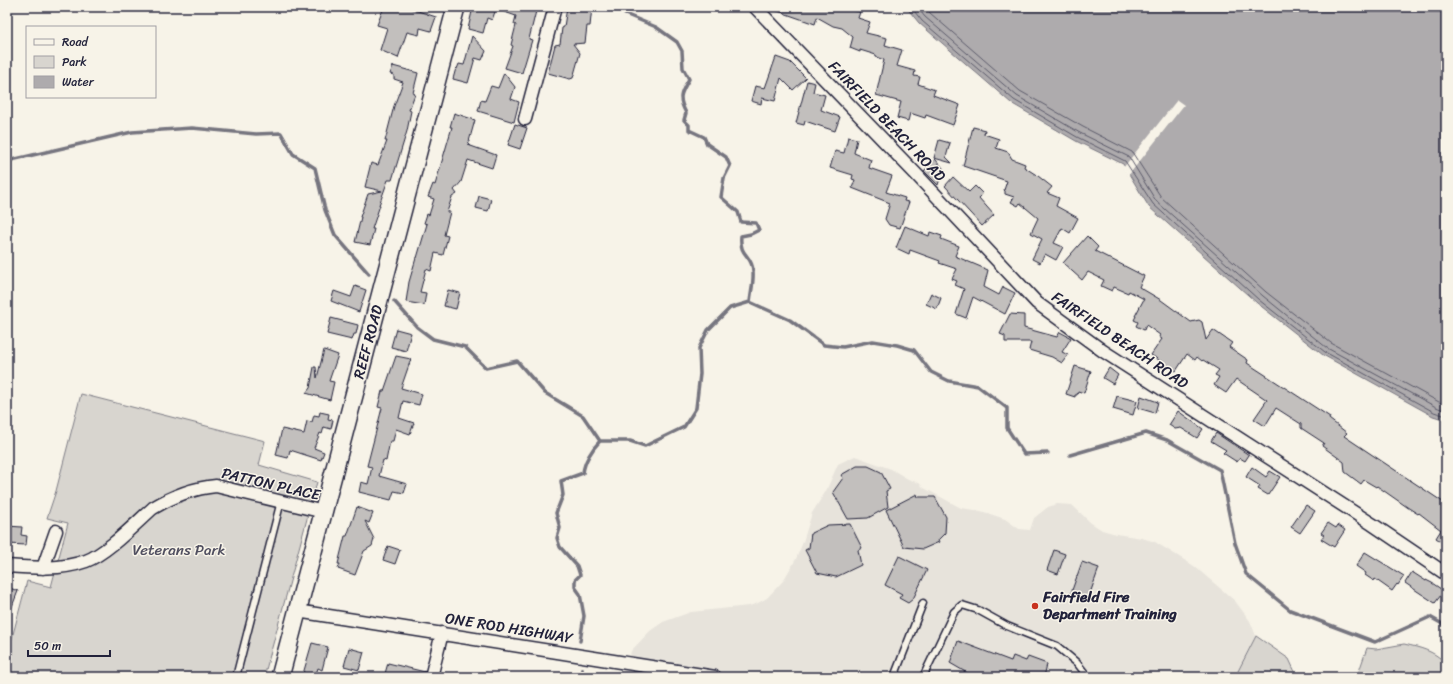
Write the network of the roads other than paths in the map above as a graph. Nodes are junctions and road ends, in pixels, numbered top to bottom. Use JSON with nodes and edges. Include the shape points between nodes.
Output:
{"nodes":[{"id":1,"x":456,"y":7,"type":"edge"},
{"id":2,"x":555,"y":7,"type":"edge"},
{"id":3,"x":755,"y":7,"type":"edge"},
{"id":4,"x":525,"y":119,"type":"dead end"},
{"id":5,"x":281,"y":502,"type":"junction"},
{"id":6,"x":324,"y":512,"type":"junction"},
{"id":7,"x":56,"y":531,"type":"dead end"},
{"id":8,"x":7,"y":566,"type":"edge"},
{"id":9,"x":43,"y":568,"type":"junction"},
{"id":10,"x":1446,"y":574,"type":"edge"},
{"id":11,"x":923,"y":603,"type":"dead end"},
{"id":12,"x":298,"y":611,"type":"junction"},
{"id":13,"x":442,"y":634,"type":"junction"},
{"id":14,"x":236,"y":677,"type":"edge"},
{"id":15,"x":280,"y":677,"type":"edge"},
{"id":16,"x":431,"y":677,"type":"edge"},
{"id":17,"x":715,"y":677,"type":"edge"},
{"id":18,"x":894,"y":677,"type":"edge"},
{"id":19,"x":923,"y":677,"type":"edge"},
{"id":20,"x":1088,"y":677,"type":"edge"}],
"edges":[{"from":1,"to":6,"type":"street","name":"REEF ROAD"},
{"from":2,"to":4,"type":"street"},
{"from":3,"to":10,"type":"street","name":"FAIRFIELD BEACH ROAD","via":[[1037,303],[1103,351]]},
{"from":5,"to":6,"type":"street","name":"PATTON PLACE"},
{"from":5,"to":9,"type":"street","name":"PATTON PLACE","via":[[216,486],[198,488],[153,508],[103,551],[87,560]]},
{"from":5,"to":14,"type":"lane"},
{"from":6,"to":12,"type":"street","name":"REEF ROAD"},
{"from":7,"to":9,"type":"street"},
{"from":8,"to":9,"type":"street","name":"PATTON PLACE"},
{"from":11,"to":18,"type":"lane"},
{"from":12,"to":13,"type":"street","name":"ONE ROD HIGHWAY"},
{"from":12,"to":15,"type":"street","name":"REEF ROAD"},
{"from":13,"to":16,"type":"street"},
{"from":13,"to":17,"type":"street","name":"ONE ROD HIGHWAY"},
{"from":19,"to":20,"type":"lane","via":[[954,612],[962,605],[1057,646],[1077,663]]}]}
